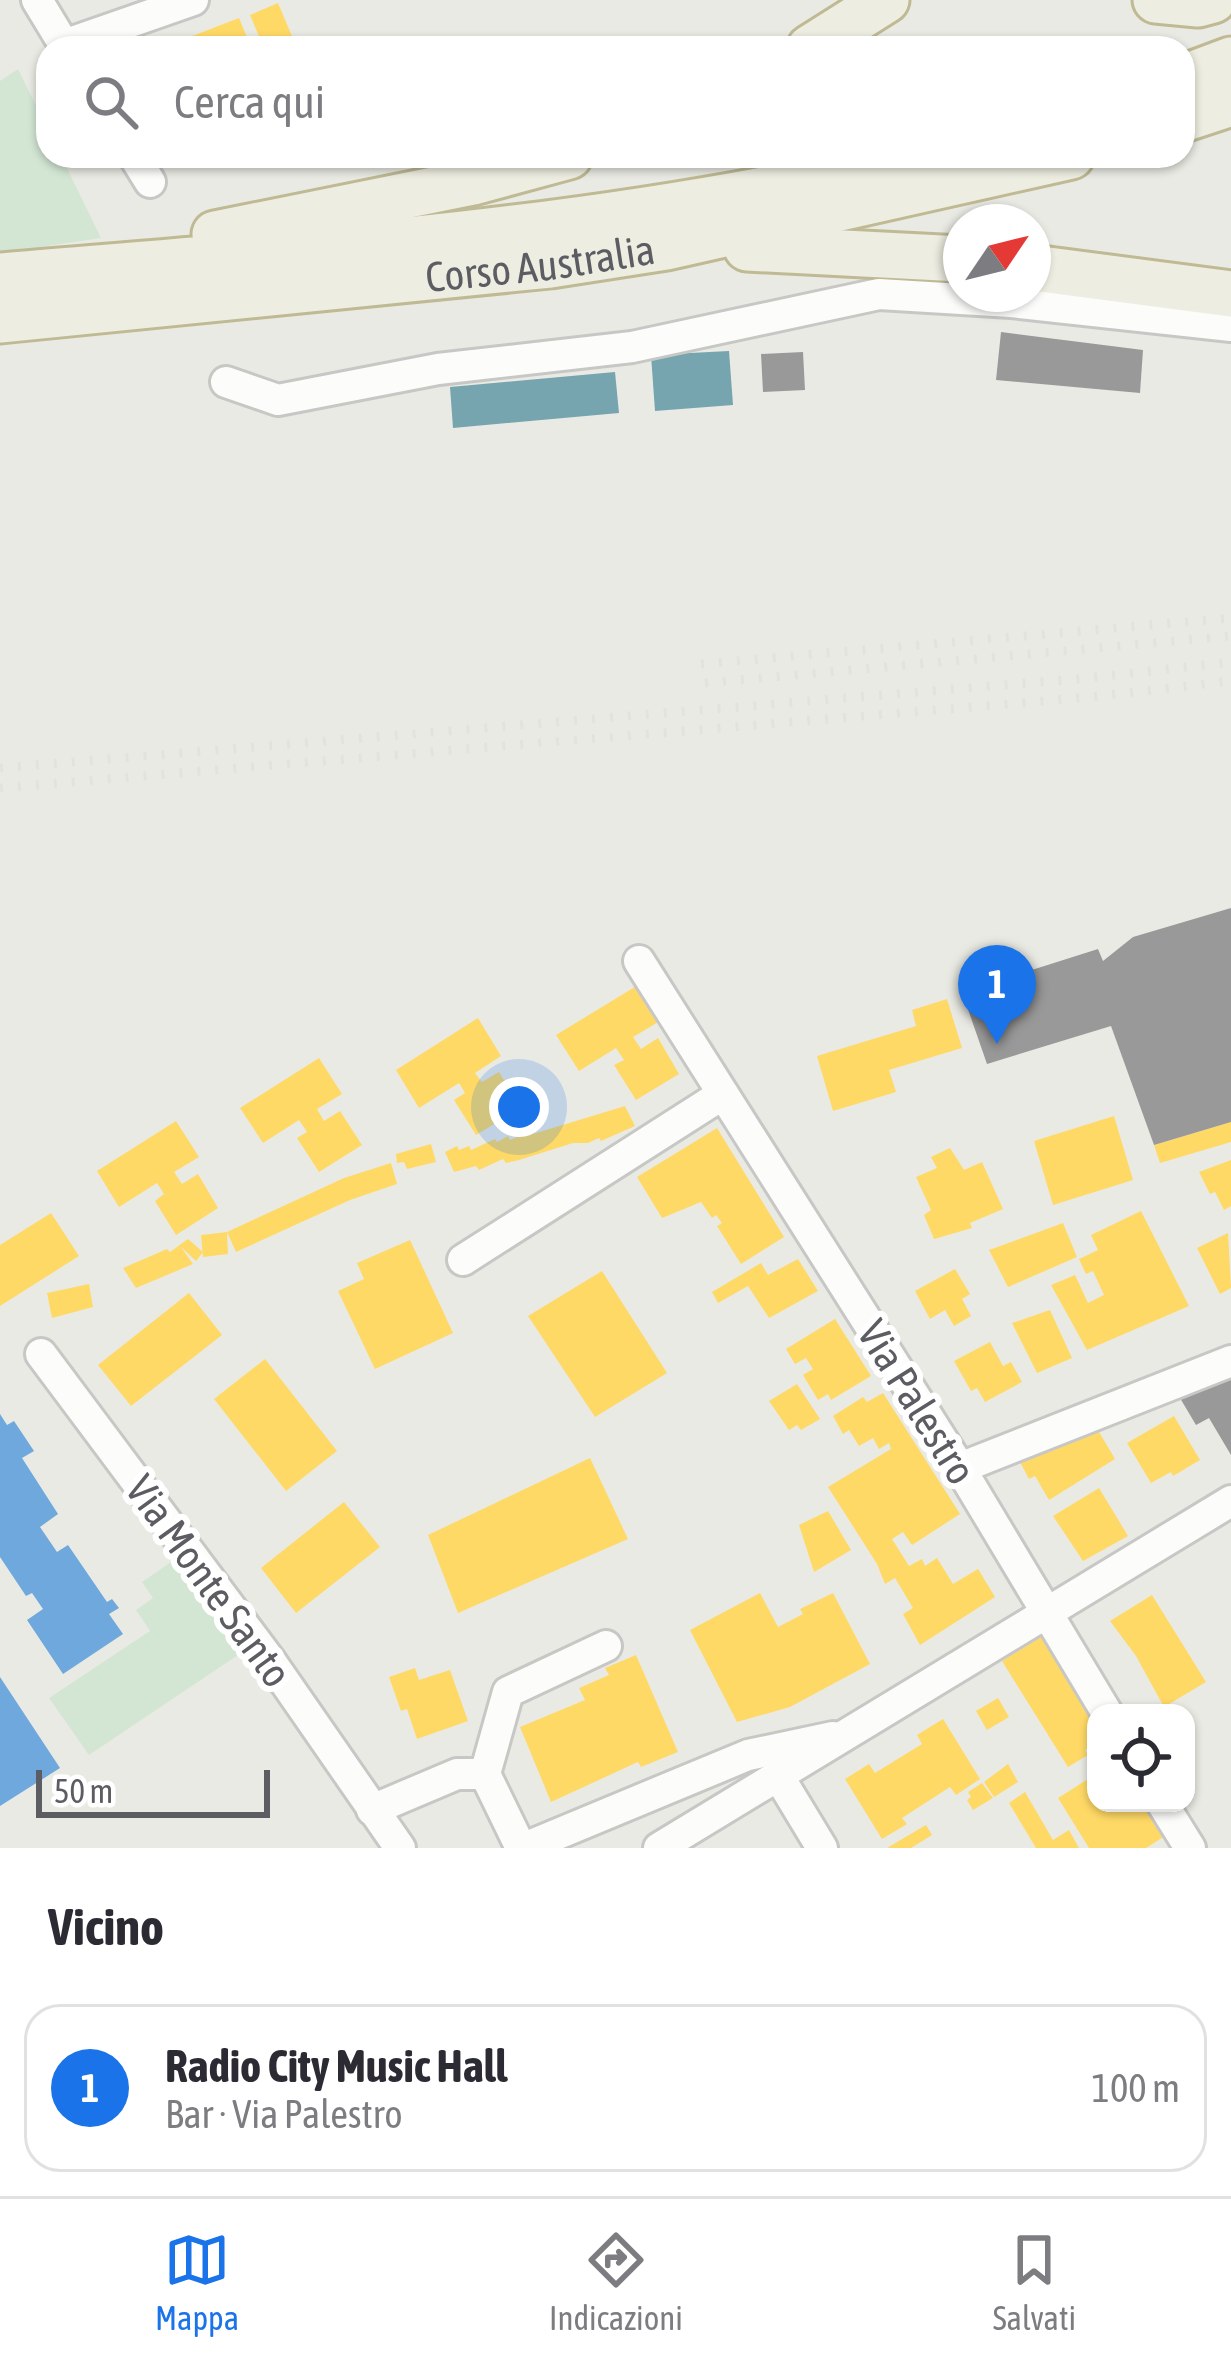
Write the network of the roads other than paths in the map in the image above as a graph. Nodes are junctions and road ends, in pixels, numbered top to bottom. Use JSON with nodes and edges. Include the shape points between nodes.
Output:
{"nodes":[{"id":1,"x":37,"y":0,"type":"edge"},
{"id":2,"x":193,"y":0,"type":"edge"},
{"id":3,"x":886,"y":0,"type":"edge"},
{"id":4,"x":1156,"y":0,"type":"edge"},
{"id":5,"x":1213,"y":0,"type":"edge"},
{"id":6,"x":59,"y":36,"type":"edge"},
{"id":7,"x":93,"y":36,"type":"edge"},
{"id":8,"x":829,"y":36,"type":"edge"},
{"id":9,"x":1231,"y":60,"type":"edge"},
{"id":10,"x":1195,"y":74,"type":"edge"},
{"id":11,"x":1231,"y":103,"type":"edge"},
{"id":12,"x":1195,"y":115,"type":"edge"},
{"id":13,"x":525,"y":168,"type":"edge"},
{"id":14,"x":861,"y":168,"type":"edge"},
{"id":15,"x":1018,"y":168,"type":"edge"},
{"id":16,"x":666,"y":247,"type":"junction"},
{"id":17,"x":943,"y":258,"type":"edge"},
{"id":18,"x":1051,"y":270,"type":"edge"},
{"id":19,"x":13,"y":275,"type":"edge"},
{"id":20,"x":1231,"y":295,"type":"edge"},
{"id":21,"x":0,"y":320,"type":"edge"},
{"id":22,"x":1231,"y":326,"type":"edge"},
{"id":23,"x":226,"y":382,"type":"dead end"},
{"id":24,"x":639,"y":961,"type":"dead end"},
{"id":25,"x":723,"y":1094,"type":"junction"},
{"id":26,"x":464,"y":1260,"type":"dead end"},
{"id":27,"x":41,"y":1354,"type":"dead end"},
{"id":28,"x":1231,"y":1361,"type":"edge"},
{"id":29,"x":960,"y":1468,"type":"junction"},
{"id":30,"x":1231,"y":1502,"type":"edge"},
{"id":31,"x":1046,"y":1614,"type":"junction"},
{"id":32,"x":606,"y":1646,"type":"dead end"},
{"id":33,"x":1101,"y":1704,"type":"edge"},
{"id":34,"x":848,"y":1736,"type":"junction"},
{"id":35,"x":485,"y":1774,"type":"junction"},
{"id":36,"x":779,"y":1778,"type":"junction"},
{"id":37,"x":372,"y":1810,"type":"junction"},
{"id":38,"x":1168,"y":1812,"type":"edge"},
{"id":39,"x":525,"y":1847,"type":"edge"},
{"id":40,"x":400,"y":1848,"type":"edge"},
{"id":41,"x":659,"y":1848,"type":"edge"},
{"id":42,"x":822,"y":1848,"type":"edge"},
{"id":43,"x":1190,"y":1848,"type":"edge"}],
"edges":[{"from":1,"to":6,"type":"street"},
{"from":2,"to":7,"type":"street"},
{"from":3,"to":8,"type":"highway"},
{"from":4,"to":5,"type":"highway"},
{"from":9,"to":10,"type":"highway"},
{"from":11,"to":12,"type":"highway"},
{"from":13,"to":19,"type":"highway"},
{"from":14,"to":19,"type":"highway","name":"Corso Australia","via":[[589,221],[448,239]]},
{"from":15,"to":16,"type":"highway","name":"Corso Australia"},
{"from":16,"to":17,"type":"highway"},
{"from":16,"to":21,"type":"highway","name":"Corso Australia"},
{"from":18,"to":20,"type":"highway"},
{"from":22,"to":23,"type":"street","via":[[879,294],[632,346],[438,369],[278,400]]},
{"from":24,"to":25,"type":"street","name":"Via Palestro"},
{"from":25,"to":26,"type":"street"},
{"from":25,"to":29,"type":"street","name":"Via Palestro"},
{"from":27,"to":37,"type":"street","name":"Via Monte Santo"},
{"from":28,"to":29,"type":"street"},
{"from":29,"to":31,"type":"street","name":"Via Palestro"},
{"from":30,"to":31,"type":"street"},
{"from":31,"to":33,"type":"street","name":"Via Palestro"},
{"from":31,"to":34,"type":"street"},
{"from":32,"to":35,"type":"street","via":[[508,1692]]},
{"from":34,"to":36,"type":"street"},
{"from":34,"to":39,"type":"street","via":[[748,1755]]},
{"from":35,"to":37,"type":"street","via":[[457,1774]]},
{"from":35,"to":39,"type":"street"},
{"from":36,"to":41,"type":"street"},
{"from":36,"to":42,"type":"street"},
{"from":37,"to":40,"type":"street","name":"Via Monte Santo"},
{"from":38,"to":43,"type":"street"}]}
